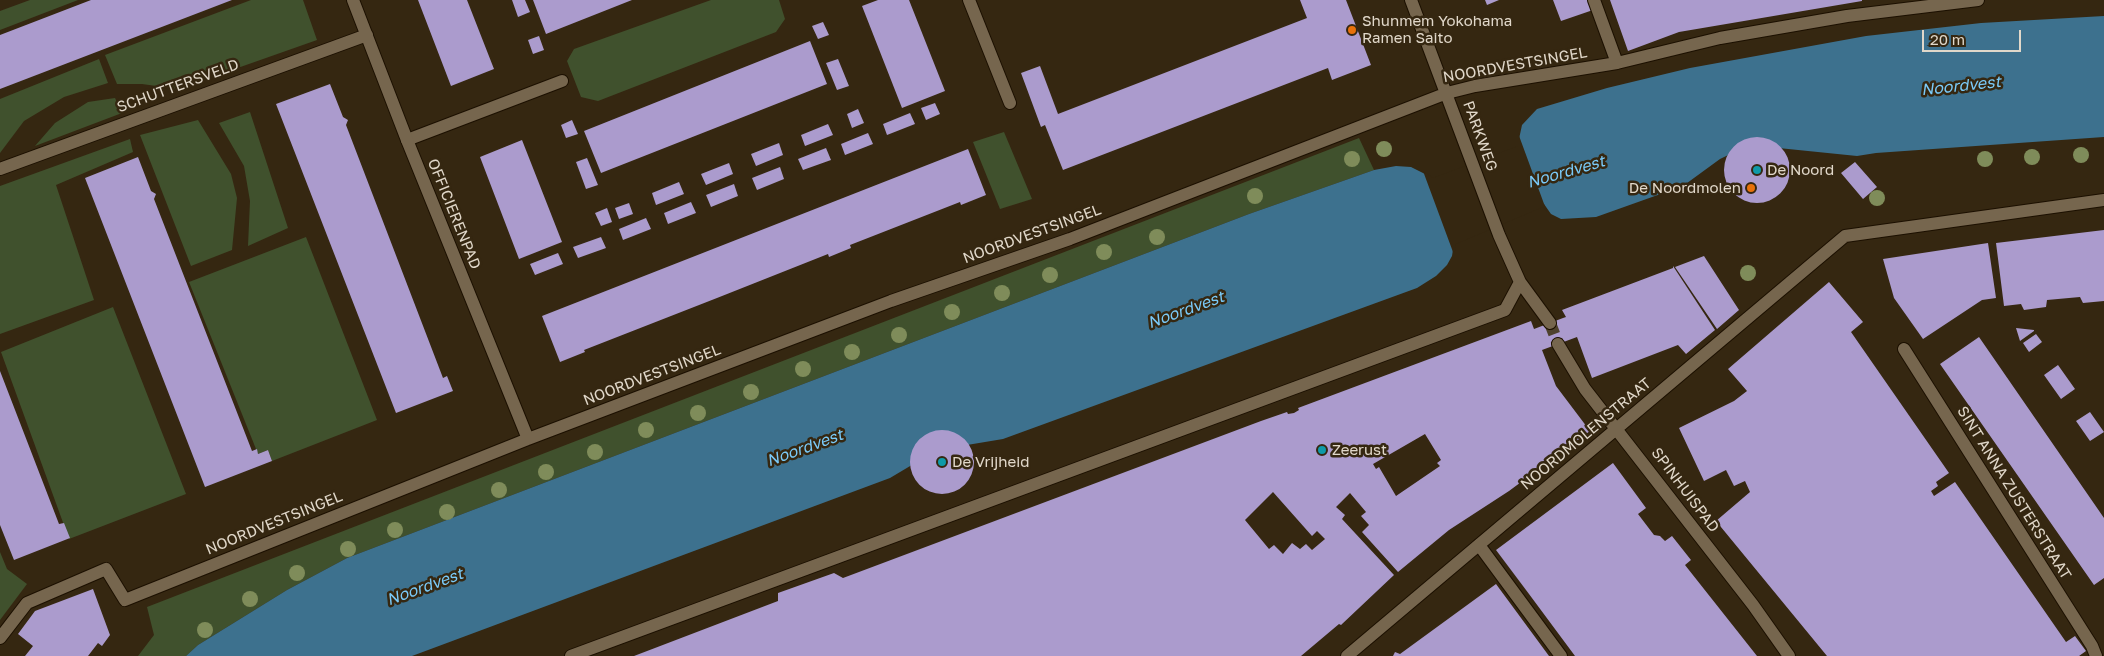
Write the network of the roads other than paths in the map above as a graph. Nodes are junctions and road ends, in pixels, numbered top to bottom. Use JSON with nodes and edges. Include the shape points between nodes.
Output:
{"nodes":[{"id":1,"x":354,"y":0,"type":"edge"},
{"id":2,"x":969,"y":0,"type":"edge"},
{"id":3,"x":1411,"y":0,"type":"edge"},
{"id":4,"x":1594,"y":0,"type":"edge"},
{"id":5,"x":1978,"y":0,"type":"edge"},
{"id":6,"x":367,"y":35,"type":"junction"},
{"id":7,"x":1617,"y":63,"type":"junction"},
{"id":8,"x":562,"y":81,"type":"dead end"},
{"id":9,"x":1447,"y":93,"type":"junction"},
{"id":10,"x":1010,"y":103,"type":"dead end"},
{"id":11,"x":407,"y":140,"type":"junction"},
{"id":12,"x":0,"y":169,"type":"edge"},
{"id":13,"x":2104,"y":200,"type":"edge"},
{"id":14,"x":1520,"y":282,"type":"junction"},
{"id":15,"x":1550,"y":323,"type":"tunnel mouth"},
{"id":16,"x":1558,"y":344,"type":"tunnel mouth"},
{"id":17,"x":1904,"y":349,"type":"dead end"},
{"id":18,"x":1618,"y":429,"type":"junction"},
{"id":19,"x":528,"y":439,"type":"junction"},
{"id":20,"x":1479,"y":546,"type":"junction"},
{"id":21,"x":0,"y":638,"type":"edge"},
{"id":22,"x":571,"y":656,"type":"edge"},
{"id":23,"x":1347,"y":656,"type":"edge"},
{"id":24,"x":1561,"y":656,"type":"edge"},
{"id":25,"x":1788,"y":656,"type":"edge"},
{"id":26,"x":2096,"y":656,"type":"edge"}],
"edges":[{"from":1,"to":6,"type":"street","name":"OFFICIERENPAD"},
{"from":2,"to":10,"type":"street"},
{"from":3,"to":9,"type":"street","name":"PARKWEG"},
{"from":4,"to":7,"type":"street"},
{"from":5,"to":7,"type":"street","name":"NOORDVESTSINGEL","via":[[1847,16],[1730,36]]},
{"from":6,"to":11,"type":"street","name":"OFFICIERENPAD"},
{"from":6,"to":12,"type":"street","name":"SCHUTTERSVELD"},
{"from":7,"to":9,"type":"street","name":"NOORDVESTSINGEL"},
{"from":8,"to":11,"type":"street"},
{"from":9,"to":14,"type":"street","name":"PARKWEG","via":[[1499,235]]},
{"from":9,"to":19,"type":"street","name":"NOORDVESTSINGEL","via":[[1070,239],[891,301]]},
{"from":11,"to":19,"type":"street","name":"OFFICIERENPAD"},
{"from":13,"to":18,"type":"street","name":"NOORDMOLENSTRAAT","via":[[1845,236]]},
{"from":14,"to":15,"type":"street"},
{"from":14,"to":22,"type":"street","via":[[1505,310]]},
{"from":16,"to":18,"type":"street","name":"SPINHUISPAD","via":[[1585,388]]},
{"from":17,"to":26,"type":"street","name":"SINT ANNA ZUSTERSTRAAT"},
{"from":18,"to":20,"type":"street","name":"NOORDMOLENSTRAAT"},
{"from":18,"to":25,"type":"street","name":"SPINHUISPAD"},
{"from":19,"to":21,"type":"street","name":"NOORDVESTSINGEL","via":[[125,600],[106,569],[27,603]]},
{"from":20,"to":23,"type":"street","name":"NOORDMOLENSTRAAT"},
{"from":20,"to":24,"type":"street"}]}
